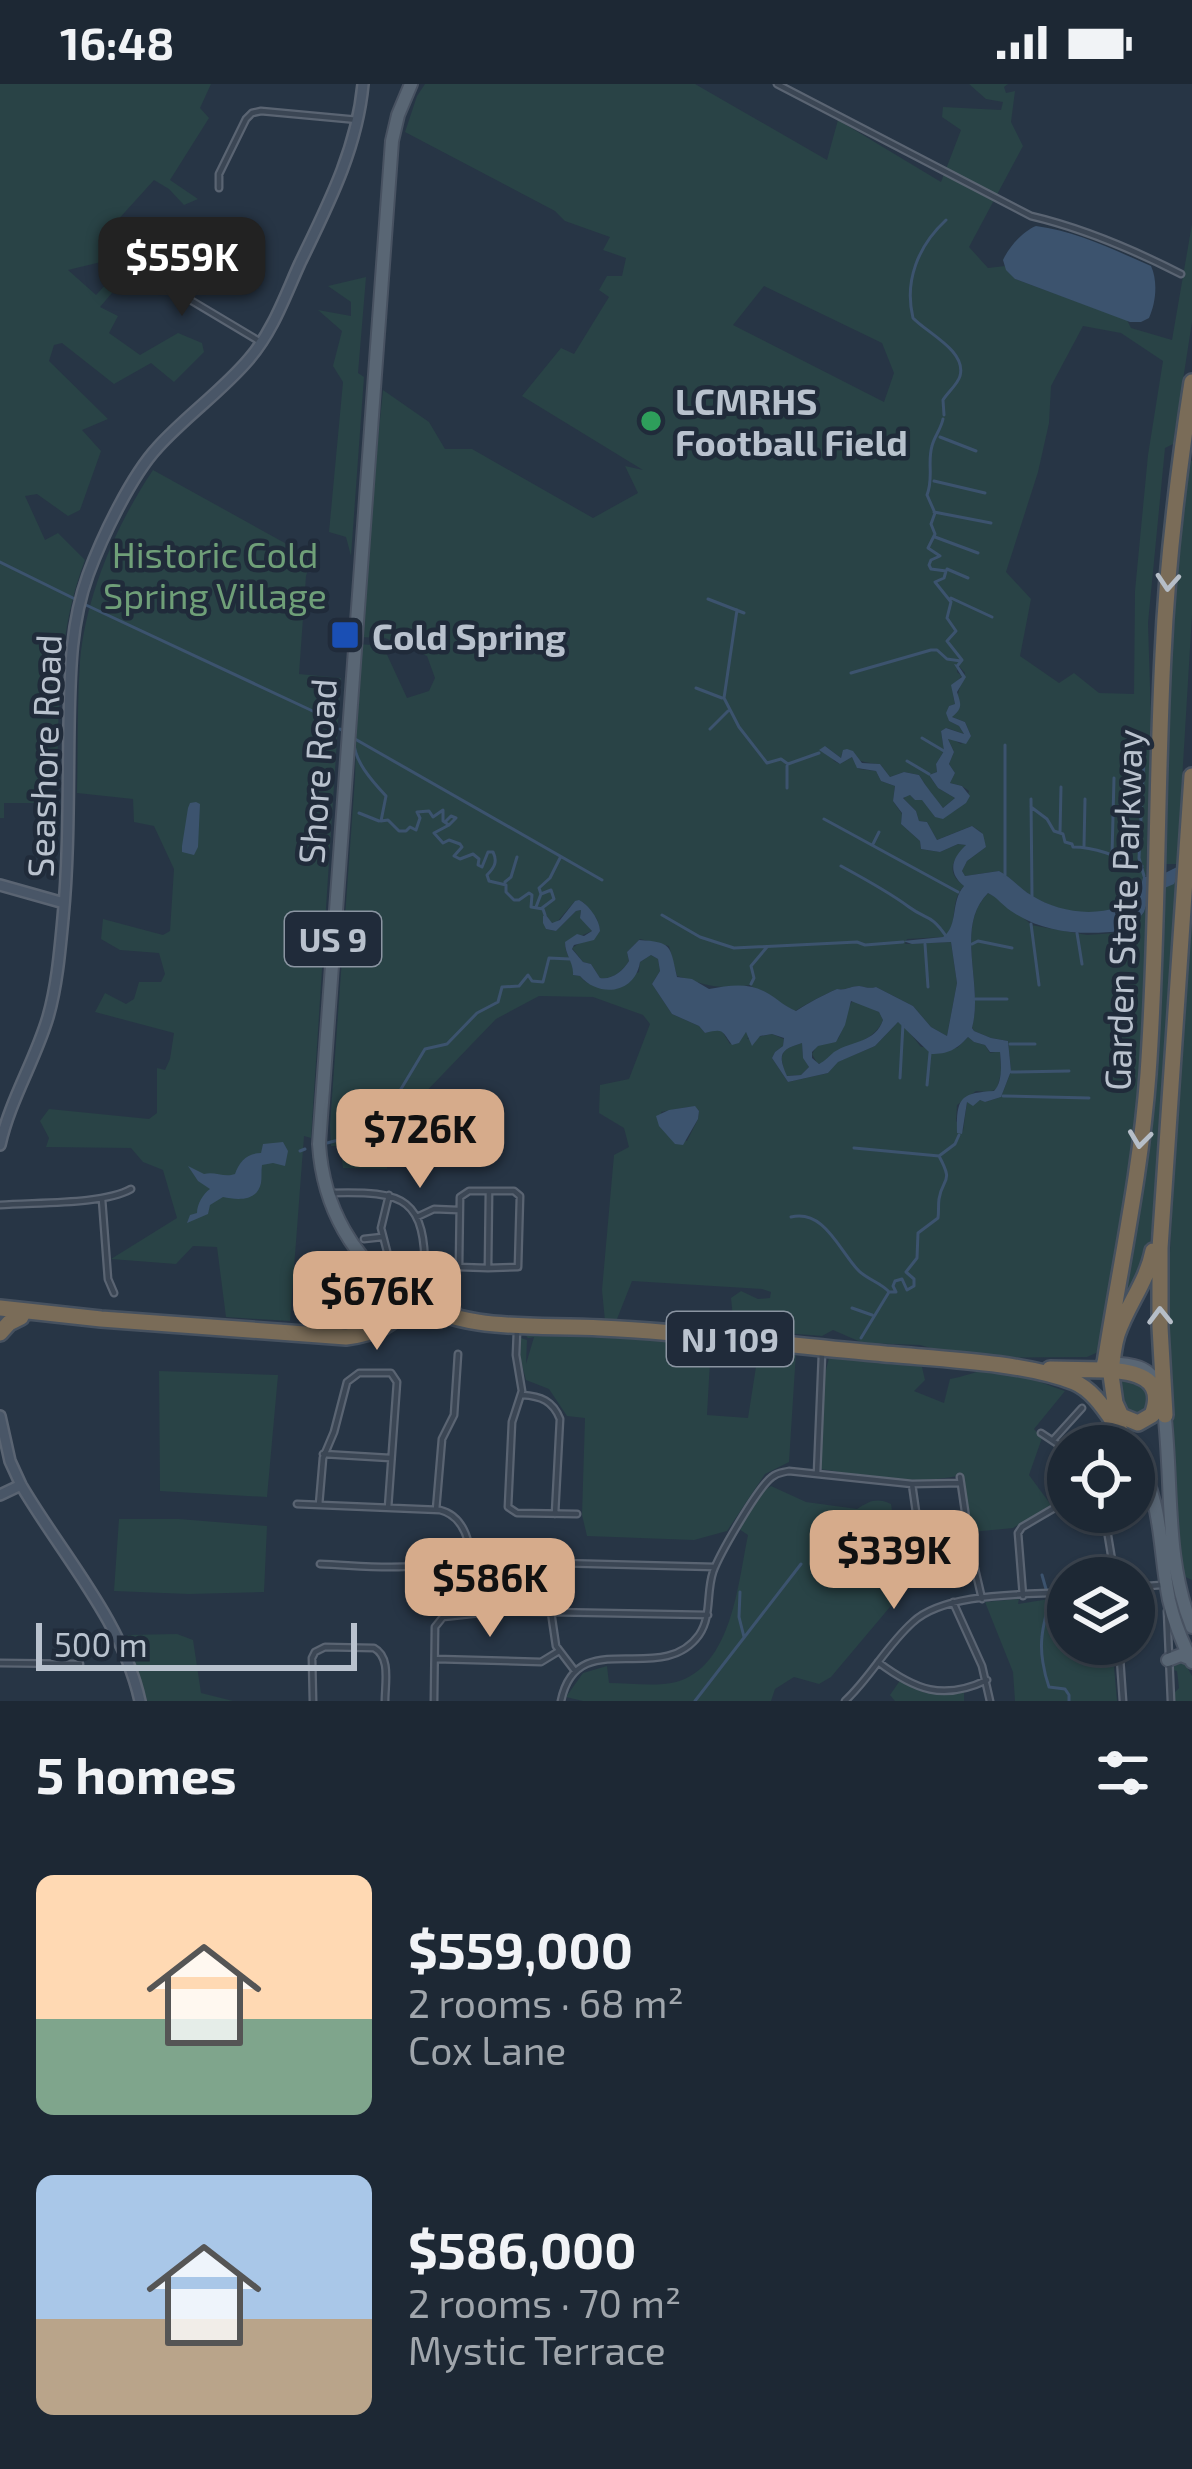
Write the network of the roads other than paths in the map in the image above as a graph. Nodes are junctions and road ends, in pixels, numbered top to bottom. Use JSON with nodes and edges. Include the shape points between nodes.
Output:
{"nodes":[{"id":1,"x":363,"y":84,"type":"edge"},
{"id":2,"x":411,"y":84,"type":"edge"},
{"id":3,"x":777,"y":84,"type":"edge"},
{"id":4,"x":358,"y":120,"type":"junction"},
{"id":5,"x":218,"y":188,"type":"dead end"},
{"id":6,"x":112,"y":260,"type":"dead end"},
{"id":7,"x":1181,"y":274,"type":"dead end"},
{"id":8,"x":262,"y":343,"type":"junction"},
{"id":9,"x":1192,"y":382,"type":"edge"},
{"id":10,"x":1192,"y":776,"type":"edge"},
{"id":11,"x":0,"y":885,"type":"edge"},
{"id":12,"x":64,"y":903,"type":"junction"},
{"id":13,"x":0,"y":1095,"type":"edge"},
{"id":14,"x":15,"y":1096,"type":"junction"},
{"id":15,"x":1170,"y":1099,"type":"junction"},
{"id":16,"x":0,"y":1144,"type":"edge"},
{"id":17,"x":130,"y":1189,"type":"dead end"},
{"id":18,"x":489,"y":1191,"type":"junction"},
{"id":19,"x":327,"y":1193,"type":"junction"},
{"id":20,"x":389,"y":1196,"type":"junction"},
{"id":21,"x":102,"y":1198,"type":"junction"},
{"id":22,"x":0,"y":1204,"type":"edge"},
{"id":23,"x":459,"y":1210,"type":"junction"},
{"id":24,"x":417,"y":1216,"type":"junction"},
{"id":25,"x":382,"y":1237,"type":"junction"},
{"id":26,"x":364,"y":1239,"type":"dead end"},
{"id":27,"x":389,"y":1263,"type":"dead end"},
{"id":28,"x":488,"y":1268,"type":"junction"},
{"id":29,"x":424,"y":1282,"type":"junction"},
{"id":30,"x":390,"y":1285,"type":"junction"},
{"id":31,"x":114,"y":1293,"type":"dead end"},
{"id":32,"x":406,"y":1296,"type":"junction"},
{"id":33,"x":0,"y":1312,"type":"edge"},
{"id":34,"x":443,"y":1314,"type":"junction"},
{"id":35,"x":22,"y":1317,"type":"junction"},
{"id":36,"x":390,"y":1318,"type":"junction"},
{"id":37,"x":101,"y":1319,"type":"junction"},
{"id":38,"x":461,"y":1320,"type":"junction"},
{"id":39,"x":518,"y":1326,"type":"junction"},
{"id":40,"x":0,"y":1333,"type":"edge"},
{"id":41,"x":822,"y":1348,"type":"junction"},
{"id":42,"x":458,"y":1354,"type":"dead end"},
{"id":43,"x":971,"y":1362,"type":"junction"},
{"id":44,"x":1105,"y":1366,"type":"junction"},
{"id":45,"x":1006,"y":1367,"type":"junction"},
{"id":46,"x":521,"y":1395,"type":"junction"},
{"id":47,"x":1082,"y":1408,"type":"dead end"},
{"id":48,"x":1165,"y":1415,"type":"junction"},
{"id":49,"x":0,"y":1416,"type":"edge"},
{"id":50,"x":1067,"y":1425,"type":"edge"},
{"id":51,"x":1112,"y":1425,"type":"edge"},
{"id":52,"x":1118,"y":1425,"type":"edge"},
{"id":53,"x":1041,"y":1432,"type":"dead end"},
{"id":54,"x":1047,"y":1436,"type":"edge"},
{"id":55,"x":323,"y":1454,"type":"junction"},
{"id":56,"x":392,"y":1458,"type":"junction"},
{"id":57,"x":817,"y":1474,"type":"junction"},
{"id":58,"x":912,"y":1484,"type":"junction"},
{"id":59,"x":21,"y":1485,"type":"junction"},
{"id":60,"x":0,"y":1496,"type":"edge"},
{"id":61,"x":297,"y":1504,"type":"dead end"},
{"id":62,"x":319,"y":1504,"type":"junction"},
{"id":63,"x":1155,"y":1504,"type":"edge"},
{"id":64,"x":388,"y":1508,"type":"junction"},
{"id":65,"x":436,"y":1510,"type":"junction"},
{"id":66,"x":1047,"y":1512,"type":"edge"},
{"id":67,"x":554,"y":1514,"type":"junction"},
{"id":68,"x":578,"y":1514,"type":"dead end"},
{"id":69,"x":971,"y":1552,"type":"junction"},
{"id":70,"x":471,"y":1559,"type":"junction"},
{"id":71,"x":923,"y":1561,"type":"junction"},
{"id":72,"x":320,"y":1564,"type":"dead end"},
{"id":73,"x":716,"y":1567,"type":"junction"},
{"id":74,"x":889,"y":1573,"type":"dead end"},
{"id":75,"x":1155,"y":1589,"type":"edge"},
{"id":76,"x":1168,"y":1591,"type":"junction"},
{"id":77,"x":1047,"y":1594,"type":"edge"},
{"id":78,"x":1023,"y":1596,"type":"junction"},
{"id":79,"x":982,"y":1599,"type":"junction"},
{"id":80,"x":953,"y":1602,"type":"junction"},
{"id":81,"x":551,"y":1612,"type":"junction"},
{"id":82,"x":471,"y":1614,"type":"junction"},
{"id":83,"x":707,"y":1616,"type":"junction"},
{"id":84,"x":1192,"y":1628,"type":"edge"},
{"id":85,"x":559,"y":1651,"type":"junction"},
{"id":86,"x":434,"y":1659,"type":"junction"},
{"id":87,"x":1168,"y":1660,"type":"junction"},
{"id":88,"x":1191,"y":1661,"type":"edge"},
{"id":89,"x":878,"y":1662,"type":"junction"},
{"id":90,"x":0,"y":1663,"type":"edge"},
{"id":91,"x":80,"y":1664,"type":"dead end"},
{"id":92,"x":1120,"y":1665,"type":"edge"},
{"id":93,"x":575,"y":1671,"type":"junction"},
{"id":94,"x":987,"y":1680,"type":"junction"},
{"id":95,"x":140,"y":1701,"type":"edge"},
{"id":96,"x":313,"y":1701,"type":"edge"},
{"id":97,"x":385,"y":1701,"type":"edge"},
{"id":98,"x":434,"y":1701,"type":"edge"},
{"id":99,"x":562,"y":1701,"type":"edge"},
{"id":100,"x":845,"y":1701,"type":"edge"},
{"id":101,"x":990,"y":1701,"type":"edge"},
{"id":102,"x":1123,"y":1701,"type":"edge"},
{"id":103,"x":1171,"y":1701,"type":"edge"}],
"edges":[{"from":1,"to":4,"type":"street","name":"Seashore Road"},
{"from":2,"to":19,"type":"main road","name":"Shore Road","number":"US 9","via":[[392,141],[358,578],[319,1132]]},
{"from":3,"to":7,"type":"street","via":[[1031,216]]},
{"from":4,"to":5,"type":"street","via":[[252,113]]},
{"from":4,"to":8,"type":"street","name":"Seashore Road"},
{"from":6,"to":8,"type":"street"},
{"from":8,"to":12,"type":"street","name":"Seashore Road","via":[[146,461],[87,578],[70,658]]},
{"from":9,"to":44,"type":"highway","name":"Garden State Parkway","one_way":true,"via":[[1165,621],[1148,1080],[1100,1356]]},
{"from":10,"to":15,"type":"highway","name":"Garden State Parkway"},
{"from":11,"to":12,"type":"street"},
{"from":12,"to":14,"type":"street","name":"Seashore Road","via":[[48,1017]]},
{"from":13,"to":14,"type":"street"},
{"from":14,"to":16,"type":"street","name":"Seashore Road"},
{"from":15,"to":44,"type":"highway","via":[[1151,1258]]},
{"from":48,"to":15,"type":"highway","name":"Garden State Parkway","one_way":true,"via":[[1160,1280]]},
{"from":17,"to":21,"type":"street"},
{"from":18,"to":23,"type":"street","via":[[465,1192]]},
{"from":18,"to":28,"type":"street"},
{"from":18,"to":28,"type":"street","via":[[520,1196],[518,1267]]},
{"from":19,"to":20,"type":"street"},
{"from":19,"to":30,"type":"main road","name":"Shore Road","number":"US 9","via":[[354,1247]]},
{"from":20,"to":24,"type":"street"},
{"from":20,"to":25,"type":"street"},
{"from":21,"to":22,"type":"street"},
{"from":21,"to":31,"type":"street"},
{"from":23,"to":24,"type":"street"},
{"from":23,"to":28,"type":"street","via":[[458,1266]]},
{"from":24,"to":29,"type":"street"},
{"from":25,"to":26,"type":"street"},
{"from":25,"to":27,"type":"street"},
{"from":29,"to":32,"type":"highway"},
{"from":29,"to":38,"type":"highway"},
{"from":30,"to":32,"type":"main road","name":"Shore Road","number":"US 9"},
{"from":30,"to":36,"type":"highway"},
{"from":32,"to":34,"type":"highway","name":"Shore Road","number":"NJ 109"},
{"from":32,"to":36,"type":"highway"},
{"from":33,"to":35,"type":"highway"},
{"from":33,"to":37,"type":"highway"},
{"from":34,"to":36,"type":"highway"},
{"from":34,"to":38,"type":"highway","name":"Shore Road","number":"NJ 109"},
{"from":35,"to":37,"type":"highway"},
{"from":35,"to":40,"type":"highway"},
{"from":36,"to":37,"type":"highway","via":[[346,1337]]},
{"from":38,"to":39,"type":"highway","name":"Shore Road","number":"NJ 109"},
{"from":39,"to":41,"type":"highway","name":"Shore Road","number":"NJ 109"},
{"from":39,"to":46,"type":"street"},
{"from":41,"to":43,"type":"highway","name":"Shore Road","number":"NJ 109"},
{"from":41,"to":57,"type":"street"},
{"from":42,"to":65,"type":"street"},
{"from":43,"to":44,"type":"highway","name":"Shore Road","number":"NJ 109"},
{"from":43,"to":45,"type":"highway","name":"Shore Road","number":"NJ 109"},
{"from":44,"to":45,"type":"highway"},
{"from":44,"to":48,"type":"main road","number":"NJ 109","via":[[1150,1373]]},
{"from":44,"to":52,"type":"main road"},
{"from":45,"to":51,"type":"highway","number":"NJ 109","via":[[1080,1385]]},
{"from":46,"to":67,"type":"street","via":[[547,1401],[560,1419]]},
{"from":46,"to":67,"type":"street","via":[[507,1504],[515,1513]]},
{"from":47,"to":50,"type":"street"},
{"from":48,"to":84,"type":"main road","number":"NJ 109","via":[[1174,1558]]},
{"from":49,"to":59,"type":"street"},
{"from":53,"to":54,"type":"street"},
{"from":55,"to":56,"type":"street"},
{"from":55,"to":56,"type":"street","via":[[349,1378],[392,1371]]},
{"from":55,"to":62,"type":"street"},
{"from":56,"to":64,"type":"street"},
{"from":57,"to":58,"type":"street"},
{"from":57,"to":73,"type":"street","via":[[784,1472],[766,1481]]},
{"from":58,"to":69,"type":"street","via":[[960,1480]]},
{"from":58,"to":71,"type":"street"},
{"from":59,"to":60,"type":"street"},
{"from":59,"to":95,"type":"street","via":[[108,1622]]},
{"from":61,"to":62,"type":"street"},
{"from":62,"to":64,"type":"street"},
{"from":63,"to":76,"type":"main road","number":"NJ 109"},
{"from":64,"to":65,"type":"street"},
{"from":65,"to":70,"type":"street","via":[[458,1519]]},
{"from":66,"to":78,"type":"street","via":[[1018,1533]]},
{"from":67,"to":68,"type":"street"},
{"from":69,"to":71,"type":"street"},
{"from":69,"to":79,"type":"street"},
{"from":70,"to":72,"type":"street","via":[[416,1567]]},
{"from":70,"to":73,"type":"street"},
{"from":70,"to":82,"type":"street"},
{"from":71,"to":74,"type":"street"},
{"from":73,"to":83,"type":"street"},
{"from":75,"to":76,"type":"street"},
{"from":76,"to":87,"type":"street"},
{"from":76,"to":88,"type":"main road","number":"NJ 109"},
{"from":77,"to":78,"type":"street"},
{"from":78,"to":79,"type":"street"},
{"from":79,"to":80,"type":"street"},
{"from":80,"to":89,"type":"street","via":[[918,1617]]},
{"from":80,"to":94,"type":"street"},
{"from":81,"to":82,"type":"street"},
{"from":81,"to":83,"type":"street"},
{"from":81,"to":85,"type":"street"},
{"from":82,"to":86,"type":"street","via":[[438,1621]]},
{"from":83,"to":93,"type":"street","via":[[695,1640],[671,1656],[603,1659]]},
{"from":85,"to":86,"type":"street","via":[[541,1662]]},
{"from":85,"to":93,"type":"street"},
{"from":86,"to":98,"type":"street"},
{"from":87,"to":88,"type":"main road"},
{"from":87,"to":103,"type":"street"},
{"from":89,"to":94,"type":"street","via":[[930,1692],[962,1692]]},
{"from":89,"to":100,"type":"street"},
{"from":90,"to":91,"type":"street"},
{"from":92,"to":102,"type":"street"},
{"from":93,"to":99,"type":"street"},
{"from":94,"to":101,"type":"street"},
{"from":96,"to":97,"type":"street","via":[[312,1658],[325,1648],[381,1651]]}]}
